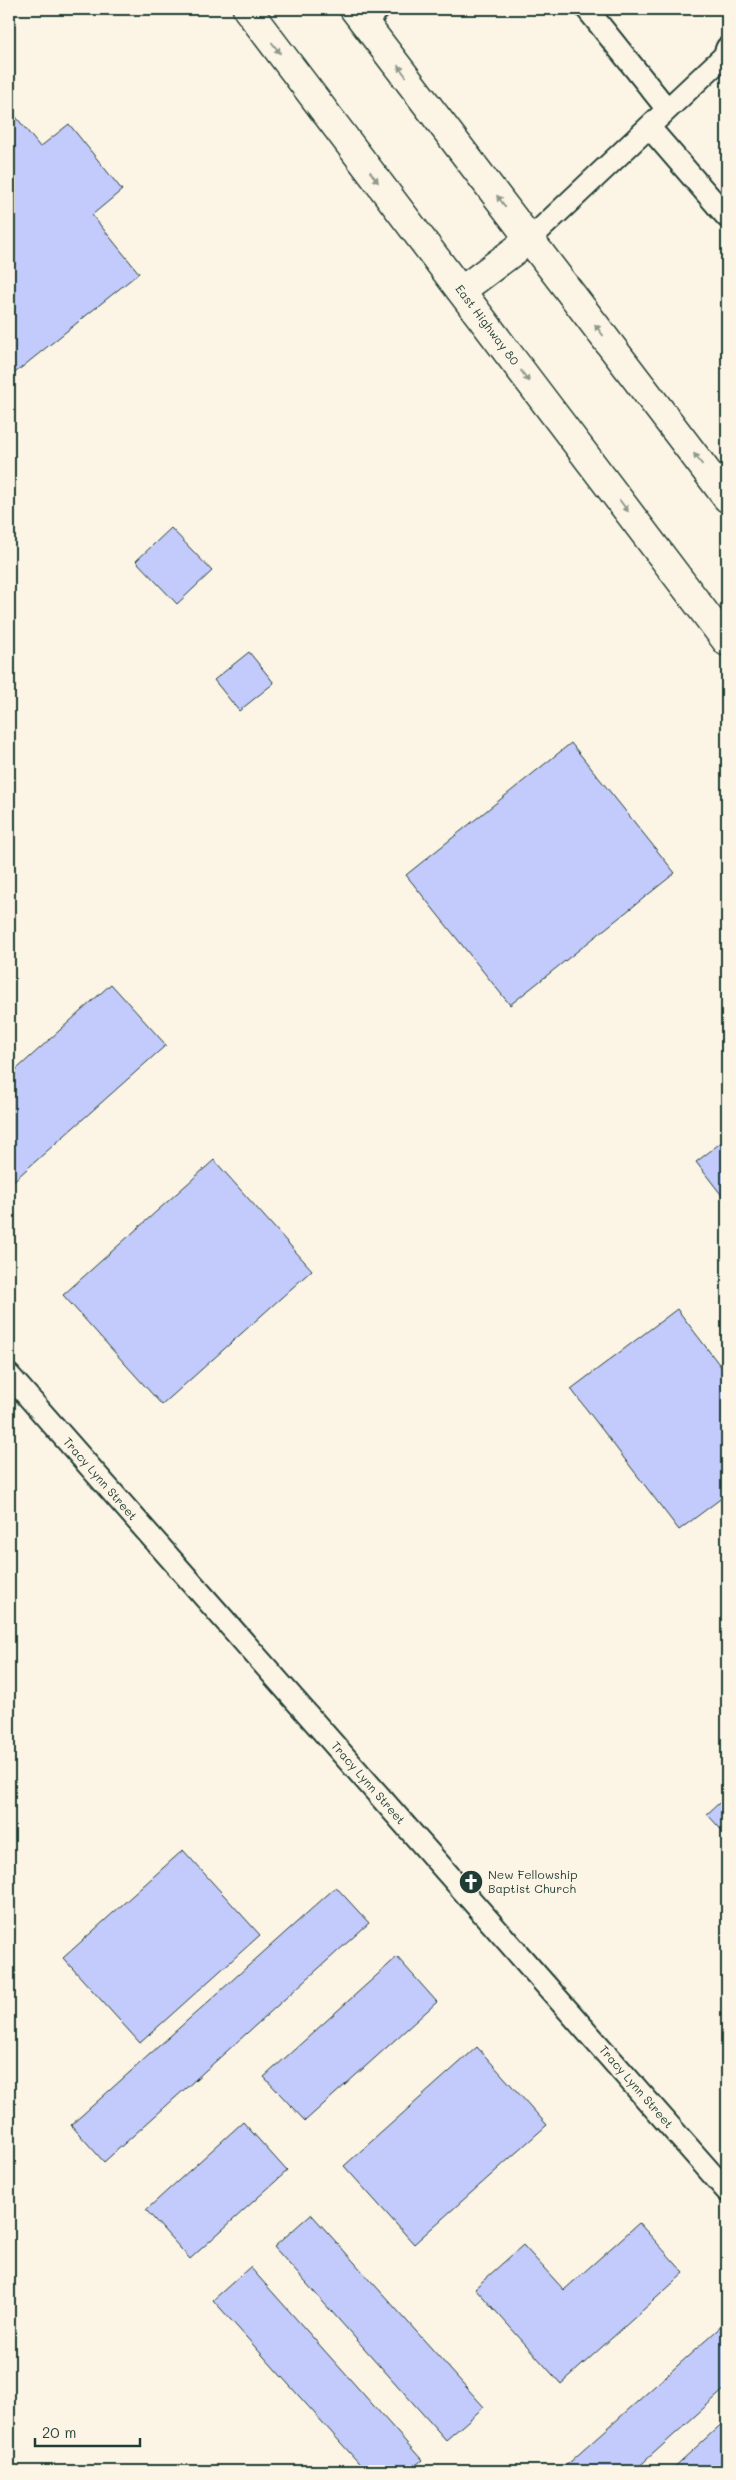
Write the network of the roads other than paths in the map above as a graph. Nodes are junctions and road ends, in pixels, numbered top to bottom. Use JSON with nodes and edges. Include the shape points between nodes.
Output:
{"nodes":[{"id":1,"x":247,"y":9,"type":"edge"},
{"id":2,"x":587,"y":9,"type":"edge"},
{"id":3,"x":366,"y":13,"type":"edge"},
{"id":4,"x":726,"y":54,"type":"edge"},
{"id":5,"x":667,"y":109,"type":"junction"},
{"id":6,"x":648,"y":127,"type":"junction"},
{"id":7,"x":727,"y":217,"type":"edge"},
{"id":8,"x":530,"y":239,"type":"junction"},
{"id":9,"x":461,"y":292,"type":"junction"},
{"id":10,"x":727,"y":498,"type":"edge"},
{"id":11,"x":727,"y":642,"type":"edge"},
{"id":12,"x":9,"y":1375,"type":"edge"},
{"id":13,"x":727,"y":2191,"type":"edge"}],
"edges":[{"from":1,"to":9,"type":"main road","name":"East Highway 80","one_way":true},
{"from":2,"to":5,"type":"lane"},
{"from":8,"to":3,"type":"main road","one_way":true},
{"from":4,"to":5,"type":"lane"},
{"from":5,"to":6,"type":"lane"},
{"from":6,"to":7,"type":"lane"},
{"from":6,"to":8,"type":"lane"},
{"from":8,"to":9,"type":"main road"},
{"from":10,"to":8,"type":"main road","one_way":true},
{"from":9,"to":11,"type":"main road","name":"East Highway 80","one_way":true},
{"from":12,"to":13,"type":"lane","name":"Tracy Lynn Street"}]}
